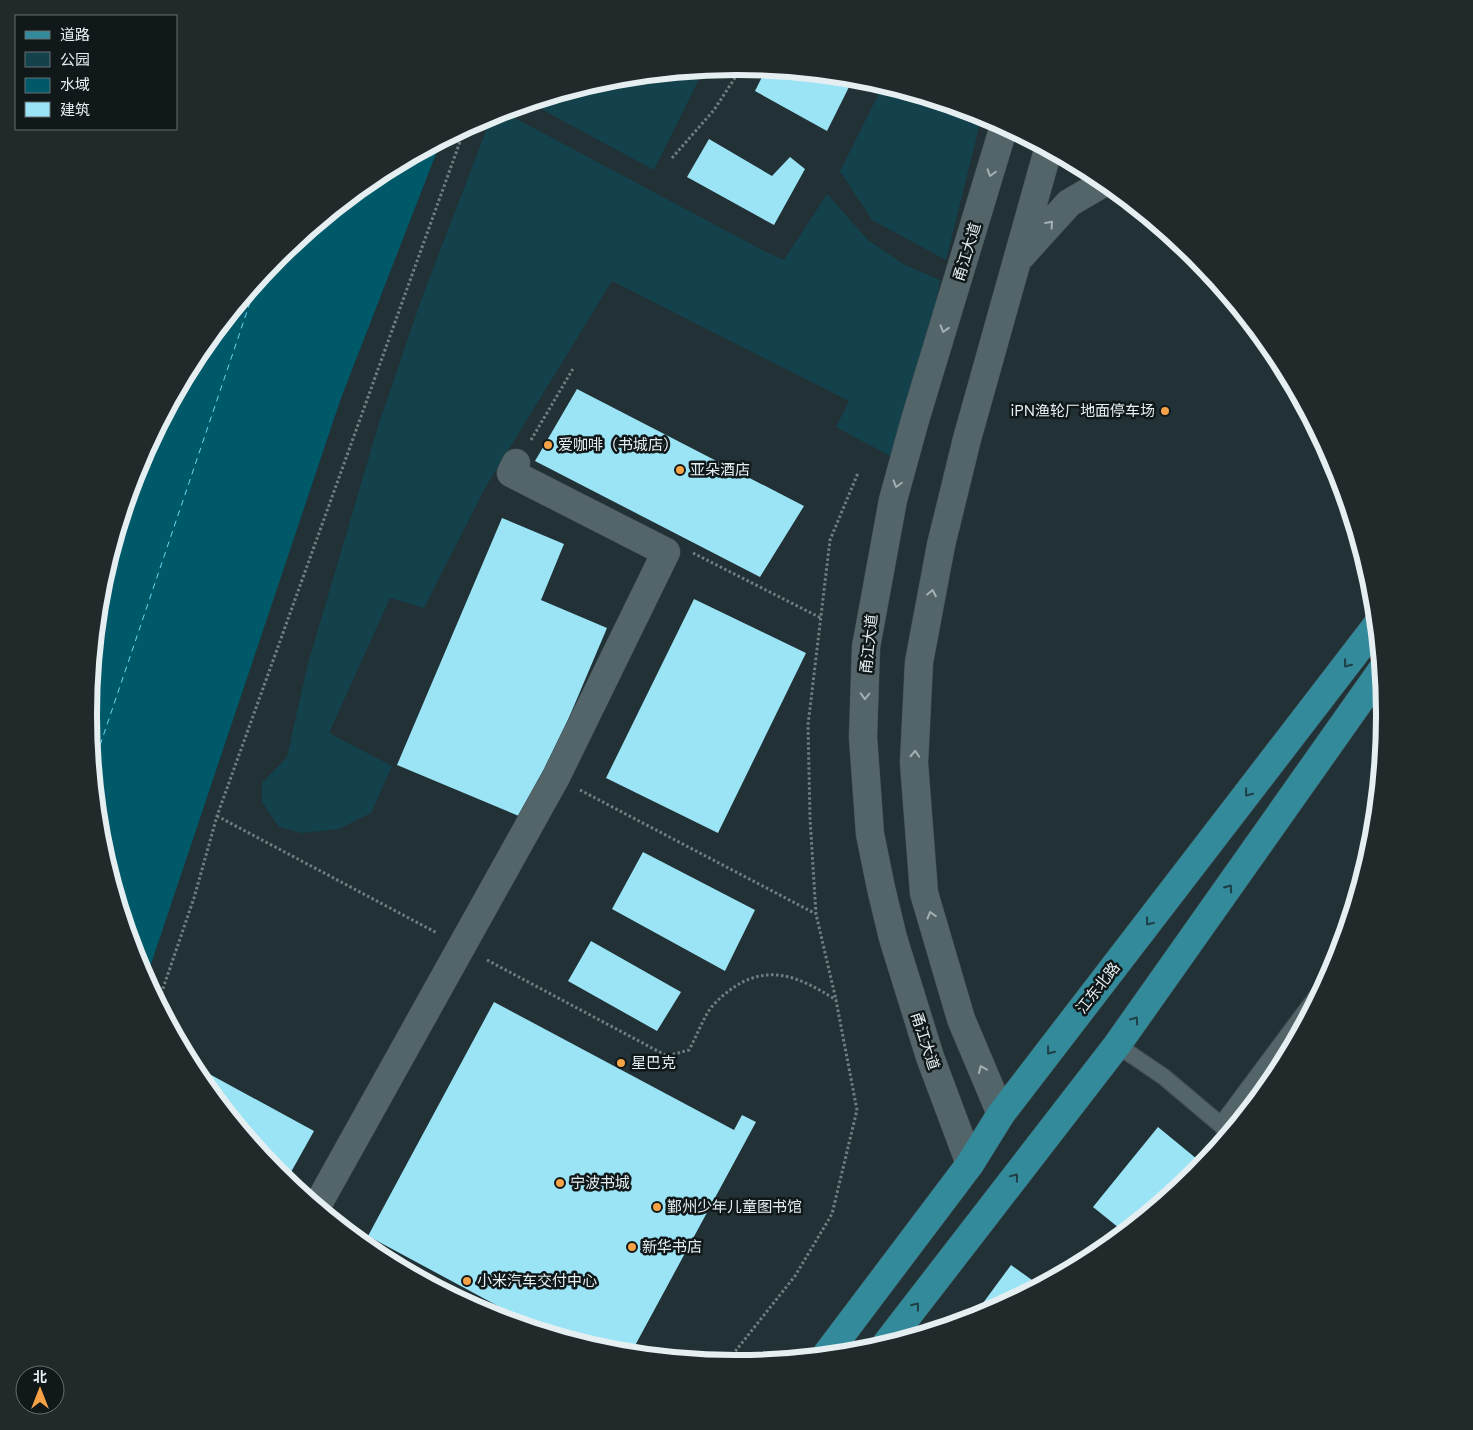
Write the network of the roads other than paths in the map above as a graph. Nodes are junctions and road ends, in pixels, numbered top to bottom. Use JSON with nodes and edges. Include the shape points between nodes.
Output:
{"nodes":[{"id":1,"x":1002,"y":133,"type":"edge"},
{"id":2,"x":1046,"y":156,"type":"edge"},
{"id":3,"x":1097,"y":187,"type":"edge"},
{"id":4,"x":1017,"y":260,"type":"junction"},
{"id":5,"x":516,"y":464,"type":"dead end"},
{"id":6,"x":1371,"y":632,"type":"edge"},
{"id":7,"x":1375,"y":679,"type":"edge"},
{"id":8,"x":1294,"y":1029,"type":"edge"},
{"id":9,"x":1117,"y":1045,"type":"junction"},
{"id":10,"x":1001,"y":1114,"type":"junction"},
{"id":11,"x":1225,"y":1128,"type":"edge"},
{"id":12,"x":970,"y":1164,"type":"junction"},
{"id":13,"x":320,"y":1200,"type":"edge"},
{"id":14,"x":893,"y":1335,"type":"edge"},
{"id":15,"x":831,"y":1348,"type":"edge"}],
"edges":[{"from":1,"to":12,"type":"street","name":"甬江大道","one_way":true,"via":[[893,500],[866,647],[863,728],[870,834],[880,888],[930,1057]]},
{"from":2,"to":4,"type":"street"},
{"from":4,"to":3,"type":"street","one_way":true,"via":[[1069,203]]},
{"from":10,"to":4,"type":"street","one_way":true,"via":[[961,1019],[924,893],[914,763],[919,662],[941,545]]},
{"from":5,"to":13,"type":"street","via":[[511,473],[666,552],[556,777]]},
{"from":6,"to":10,"type":"main road","name":"江东北路","one_way":true},
{"from":9,"to":7,"type":"main road","one_way":true},
{"from":8,"to":11,"type":"lane"},
{"from":9,"to":11,"type":"lane"},
{"from":14,"to":9,"type":"main road","one_way":true},
{"from":10,"to":12,"type":"main road","name":"江东北路"},
{"from":12,"to":15,"type":"main road","name":"江东北路"}]}
